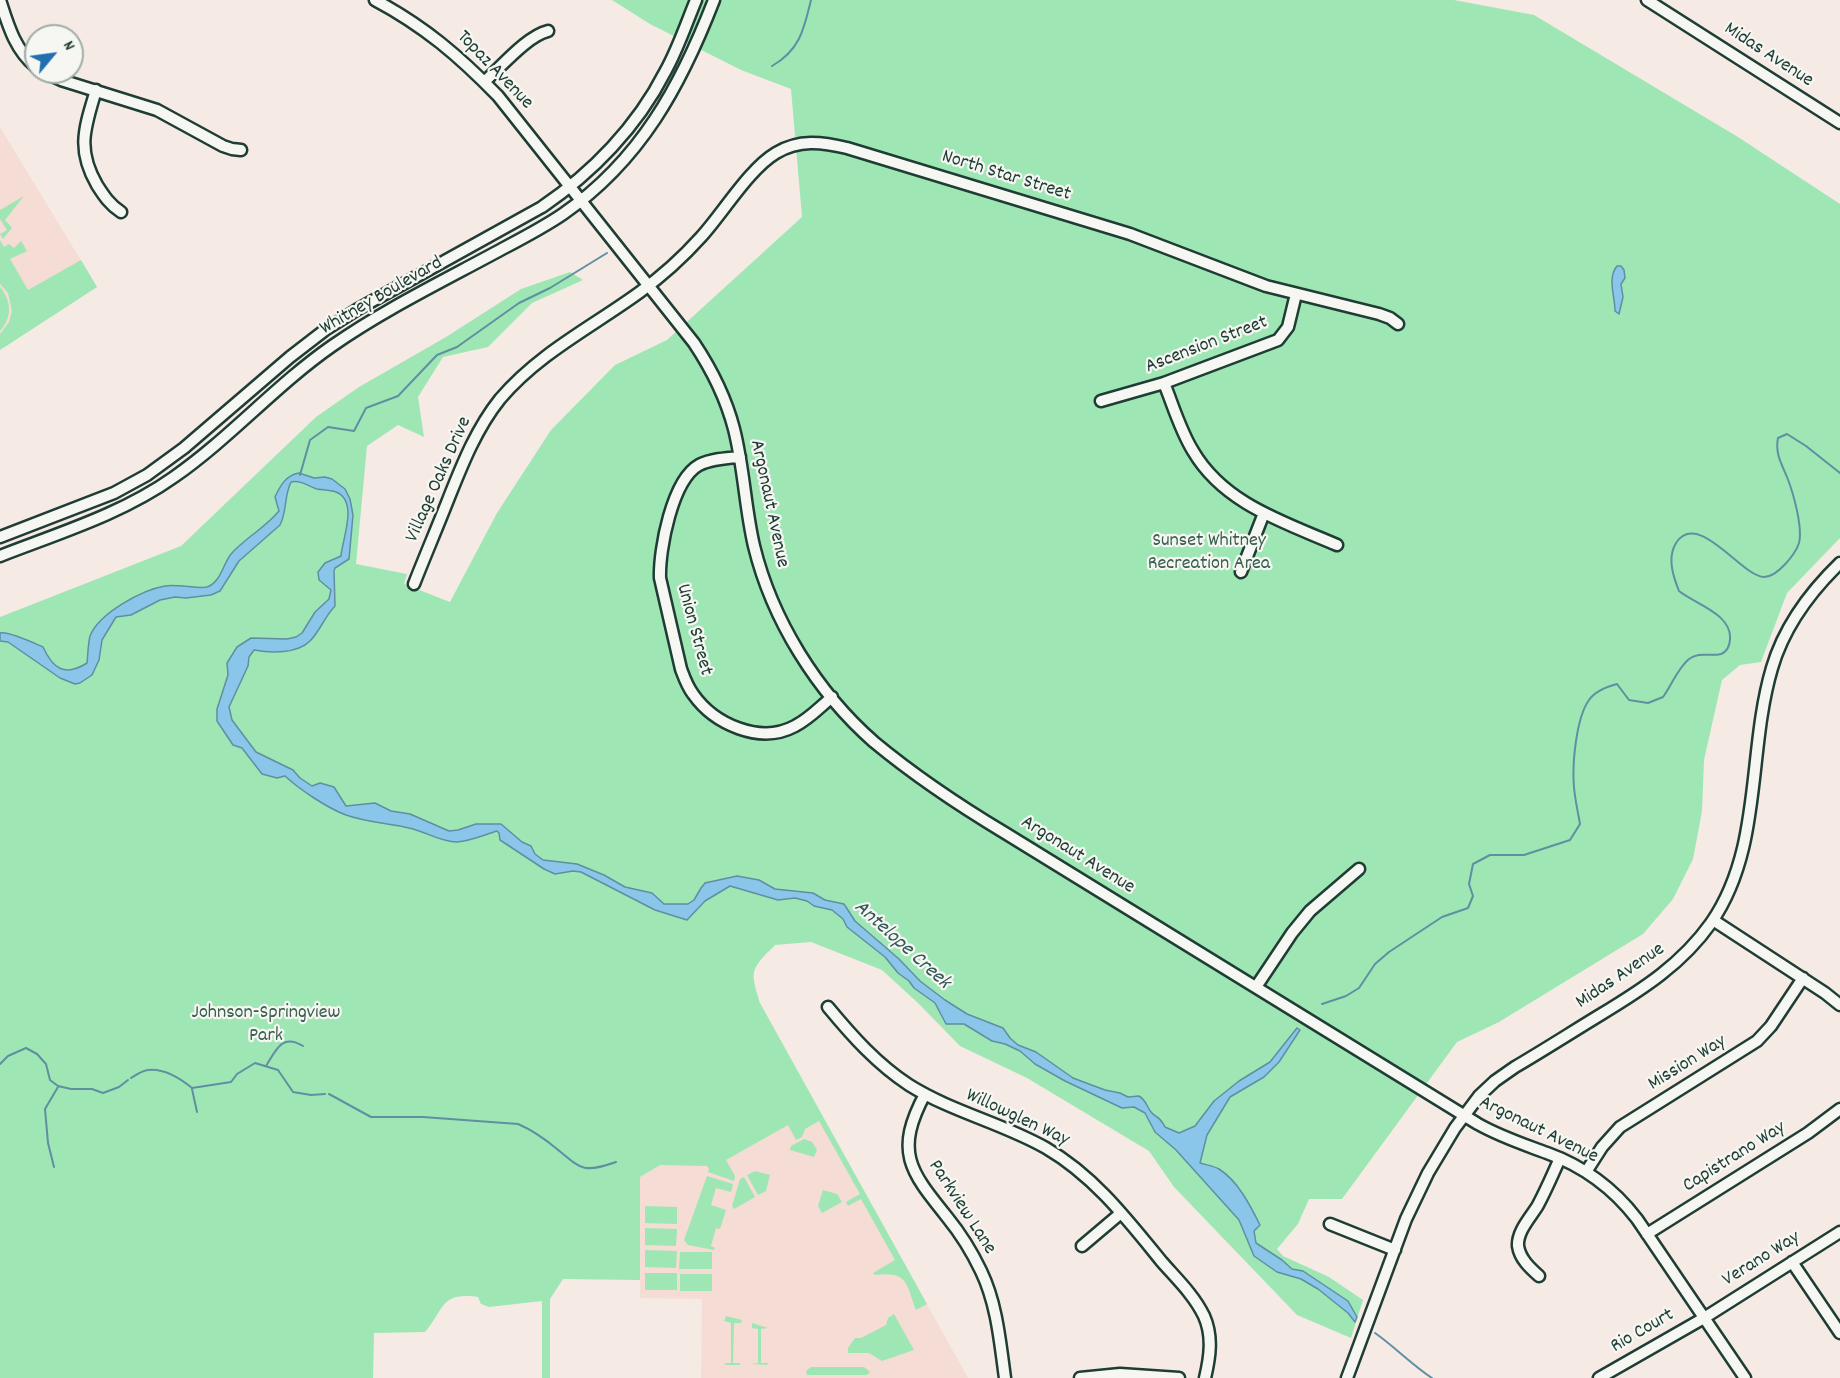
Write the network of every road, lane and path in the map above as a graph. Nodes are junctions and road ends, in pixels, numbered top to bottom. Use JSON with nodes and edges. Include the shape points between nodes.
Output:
{"nodes":[{"id":1,"x":0,"y":0,"type":"edge"},
{"id":2,"x":375,"y":0,"type":"edge"},
{"id":3,"x":696,"y":0,"type":"edge"},
{"id":4,"x":714,"y":0,"type":"edge"},
{"id":5,"x":1647,"y":0,"type":"edge"},
{"id":6,"x":548,"y":32,"type":"dead end"},
{"id":7,"x":24,"y":55,"type":"edge"},
{"id":8,"x":484,"y":82,"type":"junction"},
{"id":9,"x":75,"y":84,"type":"edge"},
{"id":10,"x":96,"y":90,"type":"junction"},
{"id":11,"x":1840,"y":123,"type":"edge"},
{"id":12,"x":241,"y":150,"type":"dead end"},
{"id":13,"x":570,"y":187,"type":"junction"},
{"id":14,"x":580,"y":200,"type":"junction"},
{"id":15,"x":122,"y":212,"type":"dead end"},
{"id":16,"x":648,"y":285,"type":"junction"},
{"id":17,"x":1296,"y":294,"type":"junction"},
{"id":18,"x":1398,"y":324,"type":"dead end"},
{"id":19,"x":1164,"y":383,"type":"junction"},
{"id":20,"x":1101,"y":401,"type":"dead end"},
{"id":21,"x":740,"y":457,"type":"junction"},
{"id":22,"x":1264,"y":513,"type":"junction"},
{"id":23,"x":0,"y":537,"type":"edge"},
{"id":24,"x":1337,"y":545,"type":"dead end"},
{"id":25,"x":0,"y":556,"type":"edge"},
{"id":26,"x":1840,"y":563,"type":"edge"},
{"id":27,"x":1241,"y":572,"type":"dead end"},
{"id":28,"x":414,"y":584,"type":"dead end"},
{"id":29,"x":832,"y":698,"type":"junction"},
{"id":30,"x":1359,"y":869,"type":"dead end"},
{"id":31,"x":1713,"y":920,"type":"junction"},
{"id":32,"x":1803,"y":978,"type":"junction"},
{"id":33,"x":1256,"y":987,"type":"junction"},
{"id":34,"x":1840,"y":1005,"type":"edge"},
{"id":35,"x":828,"y":1007,"type":"dead end"},
{"id":36,"x":925,"y":1094,"type":"junction"},
{"id":37,"x":1840,"y":1109,"type":"edge"},
{"id":38,"x":1464,"y":1115,"type":"junction"},
{"id":39,"x":1560,"y":1158,"type":"junction"},
{"id":40,"x":1586,"y":1172,"type":"junction"},
{"id":41,"x":1121,"y":1213,"type":"junction"},
{"id":42,"x":1330,"y":1224,"type":"dead end"},
{"id":43,"x":1840,"y":1233,"type":"edge"},
{"id":44,"x":1647,"y":1234,"type":"junction"},
{"id":45,"x":1082,"y":1246,"type":"dead end"},
{"id":46,"x":1395,"y":1250,"type":"junction"},
{"id":47,"x":1792,"y":1262,"type":"junction"},
{"id":48,"x":1539,"y":1276,"type":"dead end"},
{"id":49,"x":1704,"y":1318,"type":"junction"},
{"id":50,"x":1840,"y":1333,"type":"edge"},
{"id":51,"x":1005,"y":1378,"type":"edge"},
{"id":52,"x":1080,"y":1378,"type":"edge"},
{"id":53,"x":1179,"y":1378,"type":"edge"},
{"id":54,"x":1205,"y":1378,"type":"edge"},
{"id":55,"x":1347,"y":1378,"type":"edge"},
{"id":56,"x":1599,"y":1378,"type":"edge"},
{"id":57,"x":1745,"y":1378,"type":"edge"}],
"edges":[{"from":1,"to":7,"type":"street"},
{"from":2,"to":8,"type":"street","name":"Topaz Avenue","via":[[437,38]]},
{"from":3,"to":13,"type":"street","name":"Whitney Boulevard","via":[[665,73],[643,108],[617,142]]},
{"from":4,"to":14,"type":"street","name":"Whitney Boulevard","via":[[689,62],[657,118],[628,154]]},
{"from":5,"to":11,"type":"street","name":"Midas Avenue"},
{"from":6,"to":8,"type":"street","via":[[529,41]]},
{"from":8,"to":13,"type":"street","name":"Topaz Avenue"},
{"from":9,"to":10,"type":"street"},
{"from":10,"to":12,"type":"street","via":[[157,110],[223,146]]},
{"from":10,"to":15,"type":"street","via":[[83,147],[104,197]]},
{"from":13,"to":14,"type":"street","name":"Topaz Avenue"},
{"from":13,"to":23,"type":"street","name":"Whitney Boulevard","via":[[542,207],[325,330],[147,475],[114,493]]},
{"from":14,"to":16,"type":"street","name":"Argonaut Avenue"},
{"from":14,"to":25,"type":"street","name":"Whitney Boulevard","via":[[549,222],[333,345],[195,462],[156,489],[103,516]]},
{"from":16,"to":17,"type":"street","name":"North Star Street","via":[[700,239],[764,162],[784,148],[808,142],[847,148],[1130,234]]},
{"from":16,"to":21,"type":"street","name":"Argonaut Avenue","via":[[707,363],[729,413]]},
{"from":16,"to":28,"type":"street","name":"Village Oaks Drive","via":[[556,347],[500,399],[470,448]]},
{"from":17,"to":18,"type":"street","name":"North Star Street","via":[[1379,314]]},
{"from":17,"to":19,"type":"street","name":"Ascension Street","via":[[1288,327],[1278,340]]},
{"from":19,"to":20,"type":"street","name":"Ascension Street"},
{"from":19,"to":22,"type":"street","via":[[1184,435],[1204,468],[1233,496]]},
{"from":21,"to":29,"type":"street","name":"Argonaut Avenue","via":[[753,538],[771,597],[804,660]]},
{"from":21,"to":29,"type":"street","name":"Union Street","via":[[706,462],[691,471],[679,489],[666,529],[660,578],[681,669],[702,705],[721,720],[742,729],[765,733],[785,730]]},
{"from":22,"to":24,"type":"street"},
{"from":22,"to":27,"type":"street"},
{"from":26,"to":31,"type":"street","name":"Midas Avenue","via":[[1801,608],[1776,657],[1765,696],[1743,850]]},
{"from":29,"to":33,"type":"street","name":"Argonaut Avenue","via":[[874,741],[961,805]]},
{"from":30,"to":33,"type":"street","via":[[1310,911]]},
{"from":31,"to":32,"type":"street"},
{"from":31,"to":38,"type":"street","name":"Midas Avenue","via":[[1689,950],[1659,977],[1495,1081]]},
{"from":32,"to":34,"type":"street"},
{"from":32,"to":40,"type":"street","name":"Mission Way","via":[[1757,1041],[1620,1128]]},
{"from":33,"to":38,"type":"street","name":"Argonaut Avenue"},
{"from":35,"to":36,"type":"street","name":"Willowglen Way","via":[[875,1058]]},
{"from":36,"to":41,"type":"street","name":"Willowglen Way","via":[[1058,1155],[1091,1181]]},
{"from":36,"to":51,"type":"street","name":"Parkview Lane","via":[[909,1133],[911,1164],[982,1273],[995,1317]]},
{"from":37,"to":44,"type":"street","name":"Capistrano Way"},
{"from":38,"to":39,"type":"street","name":"Argonaut Avenue","via":[[1506,1138]]},
{"from":38,"to":46,"type":"street","name":"Midas Avenue","via":[[1413,1202]]},
{"from":39,"to":40,"type":"street","name":"Argonaut Avenue"},
{"from":39,"to":48,"type":"street","via":[[1518,1244],[1524,1260]]},
{"from":40,"to":44,"type":"street","name":"Argonaut Avenue","via":[[1617,1196]]},
{"from":41,"to":45,"type":"street"},
{"from":41,"to":54,"type":"street","name":"Willowglen Way","via":[[1204,1316],[1210,1341]]},
{"from":42,"to":46,"type":"street"},
{"from":43,"to":47,"type":"street","name":"Verano Way"},
{"from":44,"to":49,"type":"street","name":"Argonaut Avenue"},
{"from":46,"to":55,"type":"street","name":"Midas Avenue"},
{"from":47,"to":49,"type":"street","name":"Verano Way"},
{"from":47,"to":50,"type":"street"},
{"from":49,"to":56,"type":"street","name":"Rio Court"},
{"from":49,"to":57,"type":"street","name":"Argonaut Avenue"},
{"from":52,"to":53,"type":"street","via":[[1120,1374]]}]}
